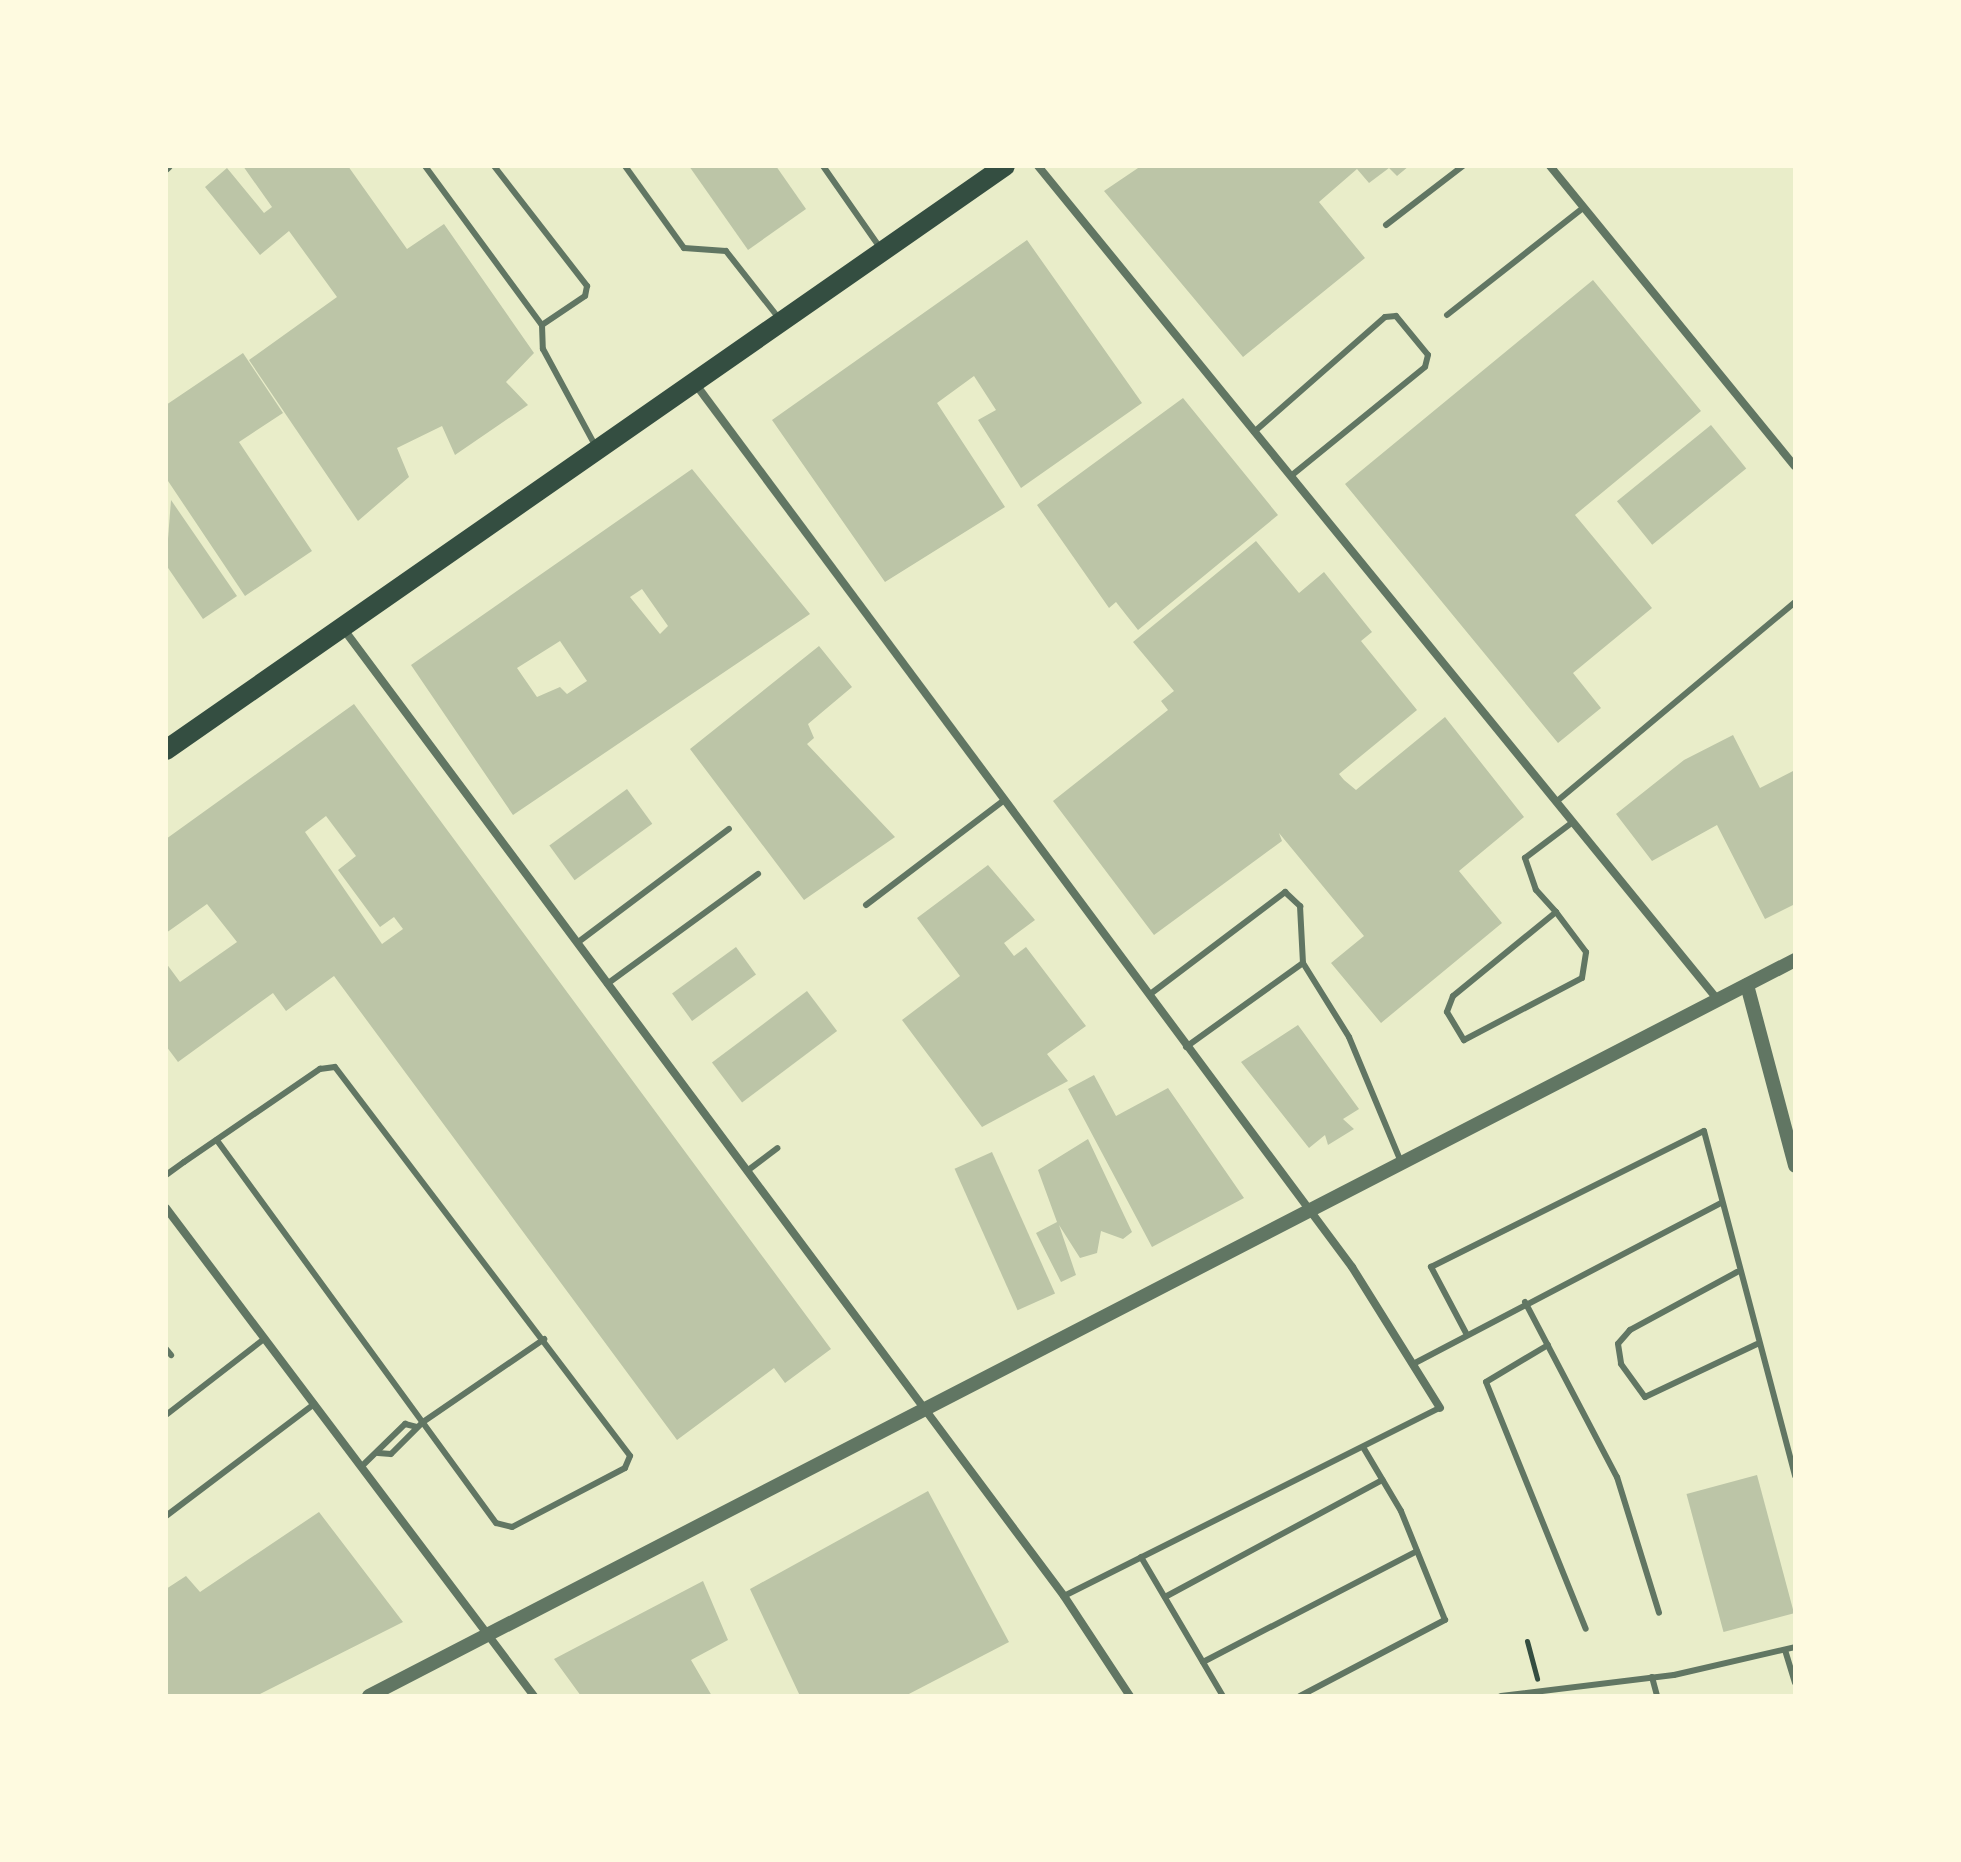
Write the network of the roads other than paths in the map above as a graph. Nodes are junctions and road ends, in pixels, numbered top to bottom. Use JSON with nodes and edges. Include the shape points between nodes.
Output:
{"nodes":[{"id":1,"x":425,"y":166,"type":"edge"},
{"id":2,"x":494,"y":166,"type":"edge"},
{"id":3,"x":625,"y":166,"type":"edge"},
{"id":4,"x":823,"y":166,"type":"edge"},
{"id":5,"x":1005,"y":166,"type":"edge"},
{"id":6,"x":1038,"y":166,"type":"edge"},
{"id":7,"x":1463,"y":166,"type":"edge"},
{"id":8,"x":1550,"y":166,"type":"edge"},
{"id":9,"x":1584,"y":207,"type":"junction"},
{"id":10,"x":1386,"y":225,"type":"dead end"},
{"id":11,"x":881,"y":249,"type":"junction"},
{"id":12,"x":1447,"y":315,"type":"dead end"},
{"id":13,"x":780,"y":320,"type":"junction"},
{"id":14,"x":542,"y":325,"type":"junction"},
{"id":15,"x":694,"y":381,"type":"junction"},
{"id":16,"x":1254,"y":432,"type":"junction"},
{"id":17,"x":597,"y":449,"type":"junction"},
{"id":18,"x":1795,"y":466,"type":"edge"},
{"id":19,"x":1291,"y":476,"type":"junction"},
{"id":20,"x":1795,"y":602,"type":"edge"},
{"id":21,"x":342,"y":626,"type":"junction"},
{"id":22,"x":166,"y":750,"type":"edge"},
{"id":23,"x":1003,"y":801,"type":"junction"},
{"id":24,"x":1556,"y":802,"type":"junction"},
{"id":25,"x":1573,"y":822,"type":"junction"},
{"id":26,"x":729,"y":829,"type":"dead end"},
{"id":27,"x":758,"y":874,"type":"dead end"},
{"id":28,"x":866,"y":905,"type":"dead end"},
{"id":29,"x":1556,"y":912,"type":"junction"},
{"id":30,"x":577,"y":943,"type":"junction"},
{"id":31,"x":1795,"y":960,"type":"edge"},
{"id":32,"x":1303,"y":963,"type":"junction"},
{"id":33,"x":607,"y":984,"type":"junction"},
{"id":34,"x":1747,"y":985,"type":"junction"},
{"id":35,"x":1146,"y":997,"type":"junction"},
{"id":36,"x":1718,"y":1000,"type":"junction"},
{"id":37,"x":1185,"y":1048,"type":"junction"},
{"id":38,"x":217,"y":1140,"type":"junction"},
{"id":39,"x":777,"y":1148,"type":"dead end"},
{"id":40,"x":1794,"y":1160,"type":"edge"},
{"id":41,"x":1403,"y":1166,"type":"junction"},
{"id":42,"x":747,"y":1171,"type":"junction"},
{"id":43,"x":166,"y":1175,"type":"edge"},
{"id":44,"x":1721,"y":1203,"type":"junction"},
{"id":45,"x":166,"y":1208,"type":"edge"},
{"id":46,"x":1308,"y":1216,"type":"junction"},
{"id":47,"x":1737,"y":1272,"type":"junction"},
{"id":48,"x":1525,"y":1302,"type":"junction"},
{"id":49,"x":1466,"y":1333,"type":"junction"},
{"id":50,"x":264,"y":1339,"type":"junction"},
{"id":51,"x":544,"y":1339,"type":"junction"},
{"id":52,"x":1757,"y":1344,"type":"junction"},
{"id":53,"x":1548,"y":1345,"type":"junction"},
{"id":54,"x":1415,"y":1363,"type":"junction"},
{"id":55,"x":314,"y":1404,"type":"junction"},
{"id":56,"x":1440,"y":1408,"type":"joint"},
{"id":57,"x":926,"y":1412,"type":"junction"},
{"id":58,"x":166,"y":1415,"type":"edge"},
{"id":59,"x":420,"y":1425,"type":"junction"},
{"id":60,"x":1363,"y":1447,"type":"junction"},
{"id":61,"x":378,"y":1453,"type":"junction"},
{"id":62,"x":361,"y":1467,"type":"junction"},
{"id":63,"x":1795,"y":1476,"type":"edge"},
{"id":64,"x":1382,"y":1480,"type":"junction"},
{"id":65,"x":166,"y":1516,"type":"edge"},
{"id":66,"x":1417,"y":1551,"type":"junction"},
{"id":67,"x":1141,"y":1557,"type":"junction"},
{"id":68,"x":1064,"y":1596,"type":"junction"},
{"id":69,"x":1165,"y":1597,"type":"junction"},
{"id":70,"x":1659,"y":1613,"type":"dead end"},
{"id":71,"x":1586,"y":1629,"type":"dead end"},
{"id":72,"x":490,"y":1638,"type":"junction"},
{"id":73,"x":1795,"y":1647,"type":"edge"},
{"id":74,"x":1785,"y":1650,"type":"junction"},
{"id":75,"x":1203,"y":1662,"type":"junction"},
{"id":76,"x":1652,"y":1677,"type":"junction"},
{"id":77,"x":1795,"y":1683,"type":"edge"},
{"id":78,"x":369,"y":1696,"type":"edge"},
{"id":79,"x":534,"y":1696,"type":"edge"},
{"id":80,"x":1130,"y":1696,"type":"edge"},
{"id":81,"x":1223,"y":1696,"type":"edge"},
{"id":82,"x":1300,"y":1696,"type":"edge"},
{"id":83,"x":1501,"y":1696,"type":"edge"},
{"id":84,"x":1657,"y":1696,"type":"edge"}],
"edges":[{"from":1,"to":14,"type":"lane"},
{"from":2,"to":14,"type":"lane","via":[[587,286],[585,296]]},
{"from":3,"to":13,"type":"lane","via":[[684,248],[726,251]]},
{"from":4,"to":11,"type":"lane"},
{"from":5,"to":11,"type":"main road"},
{"from":6,"to":16,"type":"street"},
{"from":7,"to":10,"type":"lane"},
{"from":8,"to":9,"type":"street"},
{"from":9,"to":12,"type":"lane"},
{"from":9,"to":18,"type":"street"},
{"from":11,"to":13,"type":"main road"},
{"from":13,"to":15,"type":"main road"},
{"from":14,"to":17,"type":"lane","via":[[543,349]]},
{"from":15,"to":17,"type":"main road"},
{"from":15,"to":23,"type":"street"},
{"from":16,"to":19,"type":"street"},
{"from":16,"to":19,"type":"lane","via":[[1385,317],[1396,316],[1428,355],[1425,367]]},
{"from":17,"to":21,"type":"main road"},
{"from":19,"to":24,"type":"street"},
{"from":20,"to":24,"type":"lane"},
{"from":21,"to":22,"type":"main road"},
{"from":21,"to":30,"type":"street"},
{"from":23,"to":28,"type":"lane"},
{"from":23,"to":35,"type":"street"},
{"from":24,"to":25,"type":"street"},
{"from":25,"to":29,"type":"lane","via":[[1525,858],[1536,890]]},
{"from":25,"to":36,"type":"street"},
{"from":26,"to":30,"type":"lane"},
{"from":27,"to":33,"type":"lane"},
{"from":29,"to":29,"type":"lane","via":[[1453,996],[1447,1012],[1464,1040],[1582,978],[1586,952]]},
{"from":30,"to":33,"type":"street"},
{"from":31,"to":34,"type":"street"},
{"from":32,"to":35,"type":"lane","via":[[1300,906],[1285,892]]},
{"from":32,"to":37,"type":"lane"},
{"from":32,"to":41,"type":"lane","via":[[1349,1037]]},
{"from":33,"to":42,"type":"street"},
{"from":34,"to":36,"type":"street"},
{"from":34,"to":40,"type":"street"},
{"from":35,"to":37,"type":"street"},
{"from":36,"to":41,"type":"street"},
{"from":37,"to":46,"type":"street"},
{"from":38,"to":43,"type":"lane"},
{"from":38,"to":51,"type":"lane","via":[[320,1069],[335,1067]]},
{"from":38,"to":59,"type":"lane"},
{"from":39,"to":42,"type":"lane"},
{"from":41,"to":46,"type":"street"},
{"from":42,"to":57,"type":"street"},
{"from":44,"to":47,"type":"lane"},
{"from":44,"to":48,"type":"lane"},
{"from":44,"to":49,"type":"lane","via":[[1704,1131],[1503,1227],[1431,1267]]},
{"from":45,"to":50,"type":"street"},
{"from":46,"to":54,"type":"street","via":[[1352,1267]]},
{"from":46,"to":57,"type":"street"},
{"from":47,"to":52,"type":"lane"},
{"from":47,"to":52,"type":"lane","via":[[1630,1330],[1618,1344],[1621,1364],[1645,1397]]},
{"from":48,"to":49,"type":"lane"},
{"from":48,"to":53,"type":"lane"},
{"from":49,"to":54,"type":"lane"},
{"from":50,"to":55,"type":"street"},
{"from":50,"to":58,"type":"lane"},
{"from":51,"to":59,"type":"lane"},
{"from":51,"to":59,"type":"lane","via":[[630,1456],[625,1468],[512,1527],[496,1523]]},
{"from":52,"to":63,"type":"lane"},
{"from":53,"to":70,"type":"lane","via":[[1617,1477]]},
{"from":53,"to":71,"type":"lane","via":[[1486,1382]]},
{"from":54,"to":56,"type":"street"},
{"from":55,"to":62,"type":"street"},
{"from":55,"to":65,"type":"lane"},
{"from":56,"to":60,"type":"lane"},
{"from":57,"to":68,"type":"street"},
{"from":57,"to":72,"type":"street"},
{"from":59,"to":61,"type":"lane","via":[[391,1454]]},
{"from":59,"to":61,"type":"lane","via":[[405,1424]]},
{"from":60,"to":64,"type":"lane"},
{"from":60,"to":67,"type":"lane"},
{"from":61,"to":62,"type":"lane"},
{"from":62,"to":72,"type":"street"},
{"from":64,"to":66,"type":"lane"},
{"from":64,"to":69,"type":"lane"},
{"from":66,"to":75,"type":"lane"},
{"from":66,"to":82,"type":"lane","via":[[1445,1620]]},
{"from":67,"to":68,"type":"lane"},
{"from":67,"to":69,"type":"lane"},
{"from":68,"to":80,"type":"street"},
{"from":69,"to":75,"type":"lane"},
{"from":72,"to":78,"type":"street"},
{"from":72,"to":79,"type":"street"},
{"from":73,"to":74,"type":"lane"},
{"from":74,"to":76,"type":"lane"},
{"from":74,"to":77,"type":"lane"},
{"from":75,"to":81,"type":"lane"},
{"from":76,"to":83,"type":"lane"},
{"from":76,"to":84,"type":"lane"}]}
